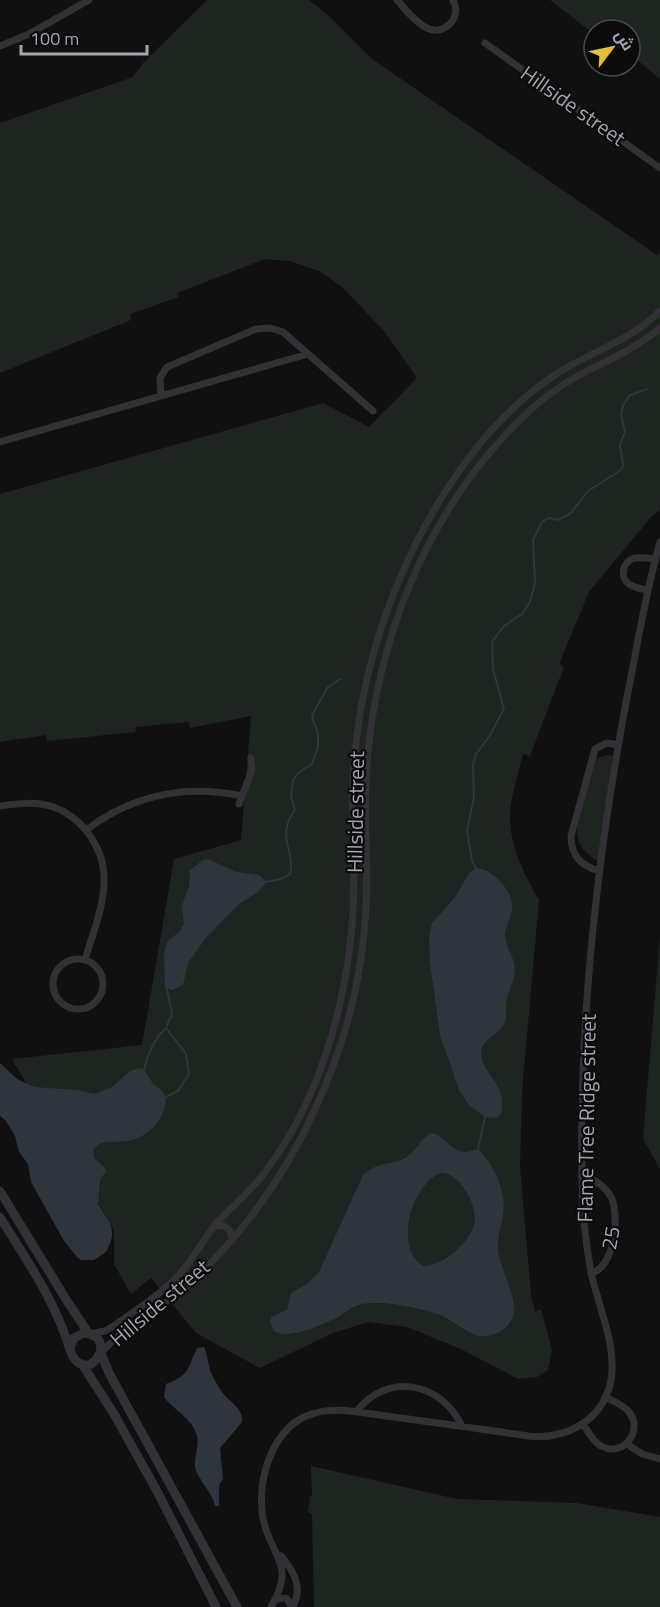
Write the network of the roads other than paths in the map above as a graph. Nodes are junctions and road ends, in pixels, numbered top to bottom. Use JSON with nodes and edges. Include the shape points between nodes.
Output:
{"nodes":[{"id":1,"x":89,"y":0,"type":"edge"},
{"id":2,"x":397,"y":0,"type":"edge"},
{"id":3,"x":453,"y":0,"type":"edge"},
{"id":4,"x":485,"y":44,"type":"dead end"},
{"id":5,"x":0,"y":46,"type":"edge"},
{"id":6,"x":660,"y":168,"type":"edge"},
{"id":7,"x":660,"y":311,"type":"edge"},
{"id":8,"x":660,"y":328,"type":"edge"},
{"id":9,"x":308,"y":354,"type":"junction"},
{"id":10,"x":161,"y":396,"type":"junction"},
{"id":11,"x":373,"y":411,"type":"dead end"},
{"id":12,"x":0,"y":442,"type":"edge"},
{"id":13,"x":434,"y":511,"type":"junction"},
{"id":14,"x":445,"y":517,"type":"junction"},
{"id":15,"x":660,"y":542,"type":"edge"},
{"id":16,"x":655,"y":559,"type":"junction"},
{"id":17,"x":648,"y":590,"type":"junction"},
{"id":18,"x":618,"y":745,"type":"junction"},
{"id":19,"x":251,"y":758,"type":"dead end"},
{"id":20,"x":242,"y":796,"type":"junction"},
{"id":21,"x":239,"y":804,"type":"dead end"},
{"id":22,"x":0,"y":806,"type":"edge"},
{"id":23,"x":86,"y":830,"type":"junction"},
{"id":24,"x":600,"y":872,"type":"junction"},
{"id":25,"x":85,"y":960,"type":"junction"},
{"id":26,"x":582,"y":1173,"type":"junction"},
{"id":27,"x":0,"y":1191,"type":"edge"},
{"id":28,"x":0,"y":1217,"type":"edge"},
{"id":29,"x":215,"y":1226,"type":"junction"},
{"id":30,"x":232,"y":1240,"type":"junction"},
{"id":31,"x":591,"y":1273,"type":"junction"},
{"id":32,"x":89,"y":1334,"type":"junction"},
{"id":33,"x":70,"y":1348,"type":"junction"},
{"id":34,"x":101,"y":1353,"type":"junction"},
{"id":35,"x":82,"y":1364,"type":"junction"},
{"id":36,"x":605,"y":1396,"type":"junction"},
{"id":37,"x":356,"y":1412,"type":"junction"},
{"id":38,"x":583,"y":1424,"type":"junction"},
{"id":39,"x":462,"y":1426,"type":"junction"},
{"id":40,"x":627,"y":1444,"type":"junction"},
{"id":41,"x":660,"y":1459,"type":"edge"},
{"id":42,"x":277,"y":1552,"type":"junction"},
{"id":43,"x":275,"y":1599,"type":"junction"},
{"id":44,"x":216,"y":1607,"type":"edge"},
{"id":45,"x":237,"y":1607,"type":"edge"},
{"id":46,"x":271,"y":1607,"type":"edge"},
{"id":47,"x":292,"y":1607,"type":"edge"}],
"edges":[{"from":1,"to":5,"type":"street"},
{"from":2,"to":3,"type":"street","via":[[431,30],[440,30],[453,21]]},
{"from":4,"to":6,"type":"street","name":"Hillside street"},
{"from":7,"to":13,"type":"street","name":"Hillside street","via":[[631,335],[562,371],[520,402],[480,445]]},
{"from":8,"to":14,"type":"street","name":"Hillside street","via":[[631,349],[564,384],[528,412],[482,462]]},
{"from":9,"to":10,"type":"street"},
{"from":9,"to":10,"type":"street","via":[[283,332],[256,329],[167,367],[160,378]]},
{"from":9,"to":11,"type":"street"},
{"from":10,"to":12,"type":"street"},
{"from":13,"to":14,"type":"street"},
{"from":13,"to":29,"type":"street","name":"Hillside street","via":[[392,598],[364,695],[353,784],[352,924],[346,977],[333,1029],[316,1079],[280,1151],[250,1191]]},
{"from":14,"to":30,"type":"street","name":"Hillside street","via":[[398,614],[376,697],[365,792],[365,924],[358,979],[345,1032],[303,1136]]},
{"from":15,"to":16,"type":"street","name":"Flame Tree Ridge street"},
{"from":16,"to":17,"type":"street","name":"Flame Tree Ridge street"},
{"from":16,"to":17,"type":"street","via":[[634,558],[623,569],[628,584]]},
{"from":17,"to":18,"type":"street","name":"Flame Tree Ridge street"},
{"from":18,"to":24,"type":"street","name":"Flame Tree Ridge street"},
{"from":18,"to":24,"type":"street","via":[[607,742],[595,749],[571,836],[578,860]]},
{"from":19,"to":20,"type":"street","via":[[252,770]]},
{"from":20,"to":21,"type":"street"},
{"from":20,"to":23,"type":"street","via":[[197,790],[153,796],[124,806]]},
{"from":22,"to":23,"type":"street","via":[[51,806]]},
{"from":23,"to":25,"type":"street","via":[[100,855],[104,885]]},
{"from":24,"to":26,"type":"street","name":"Flame Tree Ridge street","via":[[589,990]]},
{"from":25,"to":25,"type":"street","via":[[68,961],[54,978],[59,1000],[74,1009],[91,1006],[102,993],[102,975]]},
{"from":26,"to":31,"type":"street","name":"Flame Tree Ridge street"},
{"from":26,"to":31,"type":"street","name":"25","via":[[608,1192],[615,1211],[607,1260],[601,1269]]},
{"from":27,"to":32,"type":"street"},
{"from":28,"to":33,"type":"street","via":[[55,1311]]},
{"from":29,"to":30,"type":"street","via":[[227,1228]]},
{"from":29,"to":32,"type":"street","name":"Hillside street","via":[[183,1270],[162,1291],[112,1327]]},
{"from":30,"to":34,"type":"street","name":"Hillside street","via":[[179,1292]]},
{"from":31,"to":36,"type":"street","name":"Flame Tree Ridge street","via":[[611,1355],[611,1376]]},
{"from":32,"to":33,"type":"street","via":[[78,1335]]},
{"from":32,"to":34,"type":"street","via":[[98,1339]]},
{"from":33,"to":35,"type":"street","via":[[73,1359]]},
{"from":34,"to":35,"type":"street","via":[[92,1364]]},
{"from":34,"to":45,"type":"street"},
{"from":35,"to":44,"type":"street","via":[[152,1482]]},
{"from":36,"to":38,"type":"street","name":"Flame Tree Ridge street"},
{"from":36,"to":40,"type":"street","via":[[626,1409],[634,1420],[634,1433]]},
{"from":37,"to":39,"type":"street","name":"Flame Tree Ridge street"},
{"from":37,"to":39,"type":"street","via":[[381,1391],[412,1387],[439,1397],[453,1409]]},
{"from":37,"to":42,"type":"street","name":"Flame Tree Ridge street","via":[[322,1411],[304,1417],[290,1427],[272,1453],[261,1498],[264,1522]]},
{"from":38,"to":39,"type":"street","name":"Flame Tree Ridge street","via":[[566,1433],[538,1437]]},
{"from":38,"to":40,"type":"street","via":[[602,1447],[615,1449]]},
{"from":40,"to":41,"type":"street"},
{"from":42,"to":43,"type":"street","name":"Flame Tree Ridge street","via":[[283,1573]]},
{"from":42,"to":47,"type":"street","name":"Flame Tree Ridge street","via":[[297,1583]]},
{"from":43,"to":46,"type":"street","name":"Flame Tree Ridge street"},
{"from":43,"to":47,"type":"street","name":"Flame Tree Ridge street","via":[[286,1598]]}]}
